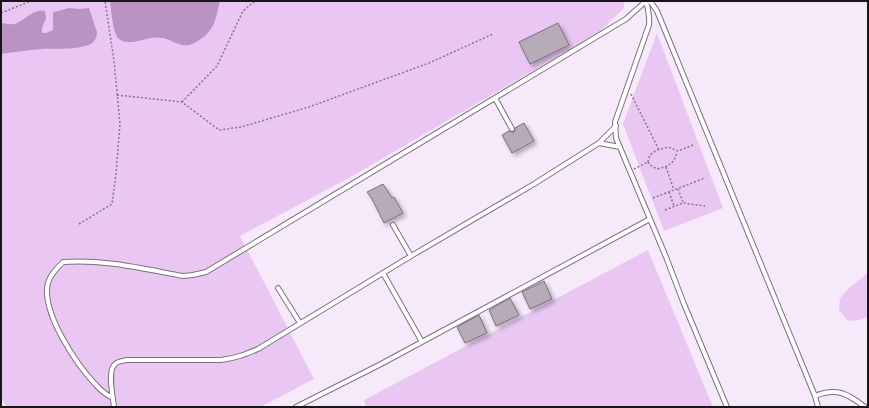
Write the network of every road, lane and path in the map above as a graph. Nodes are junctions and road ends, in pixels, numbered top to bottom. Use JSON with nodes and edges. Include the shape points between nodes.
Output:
{"nodes":[{"id":1,"x":31,"y":1,"type":"edge"},
{"id":2,"x":105,"y":1,"type":"edge"},
{"id":3,"x":255,"y":1,"type":"edge"},
{"id":4,"x":646,"y":1,"type":"edge"},
{"id":5,"x":650,"y":1,"type":"edge"},
{"id":6,"x":1,"y":13,"type":"edge"},
{"id":7,"x":493,"y":34,"type":"dead end"},
{"id":8,"x":627,"y":87,"type":"junction"},
{"id":9,"x":117,"y":95,"type":"junction"},
{"id":10,"x":494,"y":98,"type":"junction"},
{"id":11,"x":182,"y":102,"type":"junction"},
{"id":12,"x":616,"y":126,"type":"junction"},
{"id":13,"x":512,"y":129,"type":"dead end"},
{"id":14,"x":599,"y":143,"type":"junction"},
{"id":15,"x":693,"y":145,"type":"dead end"},
{"id":16,"x":620,"y":147,"type":"junction"},
{"id":17,"x":659,"y":150,"type":"junction"},
{"id":18,"x":678,"y":151,"type":"junction"},
{"id":19,"x":648,"y":162,"type":"junction"},
{"id":20,"x":666,"y":166,"type":"junction"},
{"id":21,"x":630,"y":171,"type":"junction"},
{"id":22,"x":705,"y":178,"type":"dead end"},
{"id":23,"x":678,"y":189,"type":"junction"},
{"id":24,"x":674,"y":190,"type":"junction"},
{"id":25,"x":669,"y":192,"type":"junction"},
{"id":26,"x":653,"y":198,"type":"dead end"},
{"id":27,"x":683,"y":203,"type":"junction"},
{"id":28,"x":674,"y":206,"type":"junction"},
{"id":29,"x":705,"y":206,"type":"dead end"},
{"id":30,"x":665,"y":210,"type":"dead end"},
{"id":31,"x":650,"y":220,"type":"junction"},
{"id":32,"x":79,"y":224,"type":"dead end"},
{"id":33,"x":393,"y":225,"type":"dead end"},
{"id":34,"x":411,"y":256,"type":"junction"},
{"id":35,"x":383,"y":273,"type":"junction"},
{"id":36,"x":278,"y":288,"type":"dead end"},
{"id":37,"x":300,"y":323,"type":"junction"},
{"id":38,"x":422,"y":342,"type":"junction"},
{"id":39,"x":815,"y":396,"type":"junction"},
{"id":40,"x":113,"y":398,"type":"junction"},
{"id":41,"x":114,"y":407,"type":"edge"},
{"id":42,"x":296,"y":407,"type":"edge"},
{"id":43,"x":727,"y":407,"type":"edge"},
{"id":44,"x":818,"y":407,"type":"edge"},
{"id":45,"x":865,"y":407,"type":"edge"}],
"edges":[{"from":1,"to":6,"type":"path"},
{"from":2,"to":9,"type":"path"},
{"from":3,"to":11,"type":"path","via":[[243,11],[217,66]]},
{"from":4,"to":8,"type":"lane","via":[[649,25]]},
{"from":4,"to":10,"type":"lane","via":[[626,19]]},
{"from":5,"to":39,"type":"lane","via":[[657,11]]},
{"from":7,"to":11,"type":"path","via":[[421,66],[309,107],[241,127],[219,130]]},
{"from":8,"to":12,"type":"lane"},
{"from":8,"to":17,"type":"path"},
{"from":9,"to":11,"type":"path"},
{"from":9,"to":32,"type":"path","via":[[120,124],[112,204]]},
{"from":10,"to":13,"type":"lane"},
{"from":10,"to":40,"type":"lane","via":[[206,272],[183,276],[120,264],[63,262],[53,272],[47,286],[48,301],[57,329],[72,356],[95,385]]},
{"from":12,"to":14,"type":"lane"},
{"from":12,"to":16,"type":"lane","via":[[616,138]]},
{"from":14,"to":16,"type":"lane"},
{"from":14,"to":34,"type":"lane"},
{"from":15,"to":18,"type":"path"},
{"from":16,"to":21,"type":"lane"},
{"from":17,"to":18,"type":"path","via":[[668,147]]},
{"from":17,"to":19,"type":"path","via":[[652,153]]},
{"from":18,"to":20,"type":"path","via":[[674,161]]},
{"from":19,"to":20,"type":"path","via":[[658,169]]},
{"from":19,"to":21,"type":"path"},
{"from":20,"to":24,"type":"path"},
{"from":21,"to":31,"type":"lane"},
{"from":22,"to":23,"type":"path"},
{"from":23,"to":24,"type":"path"},
{"from":23,"to":27,"type":"path"},
{"from":24,"to":25,"type":"path"},
{"from":25,"to":26,"type":"path"},
{"from":25,"to":28,"type":"path"},
{"from":27,"to":28,"type":"path"},
{"from":27,"to":29,"type":"path"},
{"from":28,"to":30,"type":"path"},
{"from":31,"to":38,"type":"lane"},
{"from":31,"to":43,"type":"lane"},
{"from":33,"to":34,"type":"lane"},
{"from":34,"to":35,"type":"lane"},
{"from":35,"to":37,"type":"lane"},
{"from":35,"to":38,"type":"lane"},
{"from":36,"to":37,"type":"lane"},
{"from":37,"to":40,"type":"lane","via":[[258,349],[236,358],[133,360],[115,364],[110,374]]},
{"from":38,"to":42,"type":"lane"},
{"from":39,"to":44,"type":"lane"},
{"from":39,"to":45,"type":"lane","via":[[833,391],[851,397]]},
{"from":40,"to":41,"type":"lane"}]}
